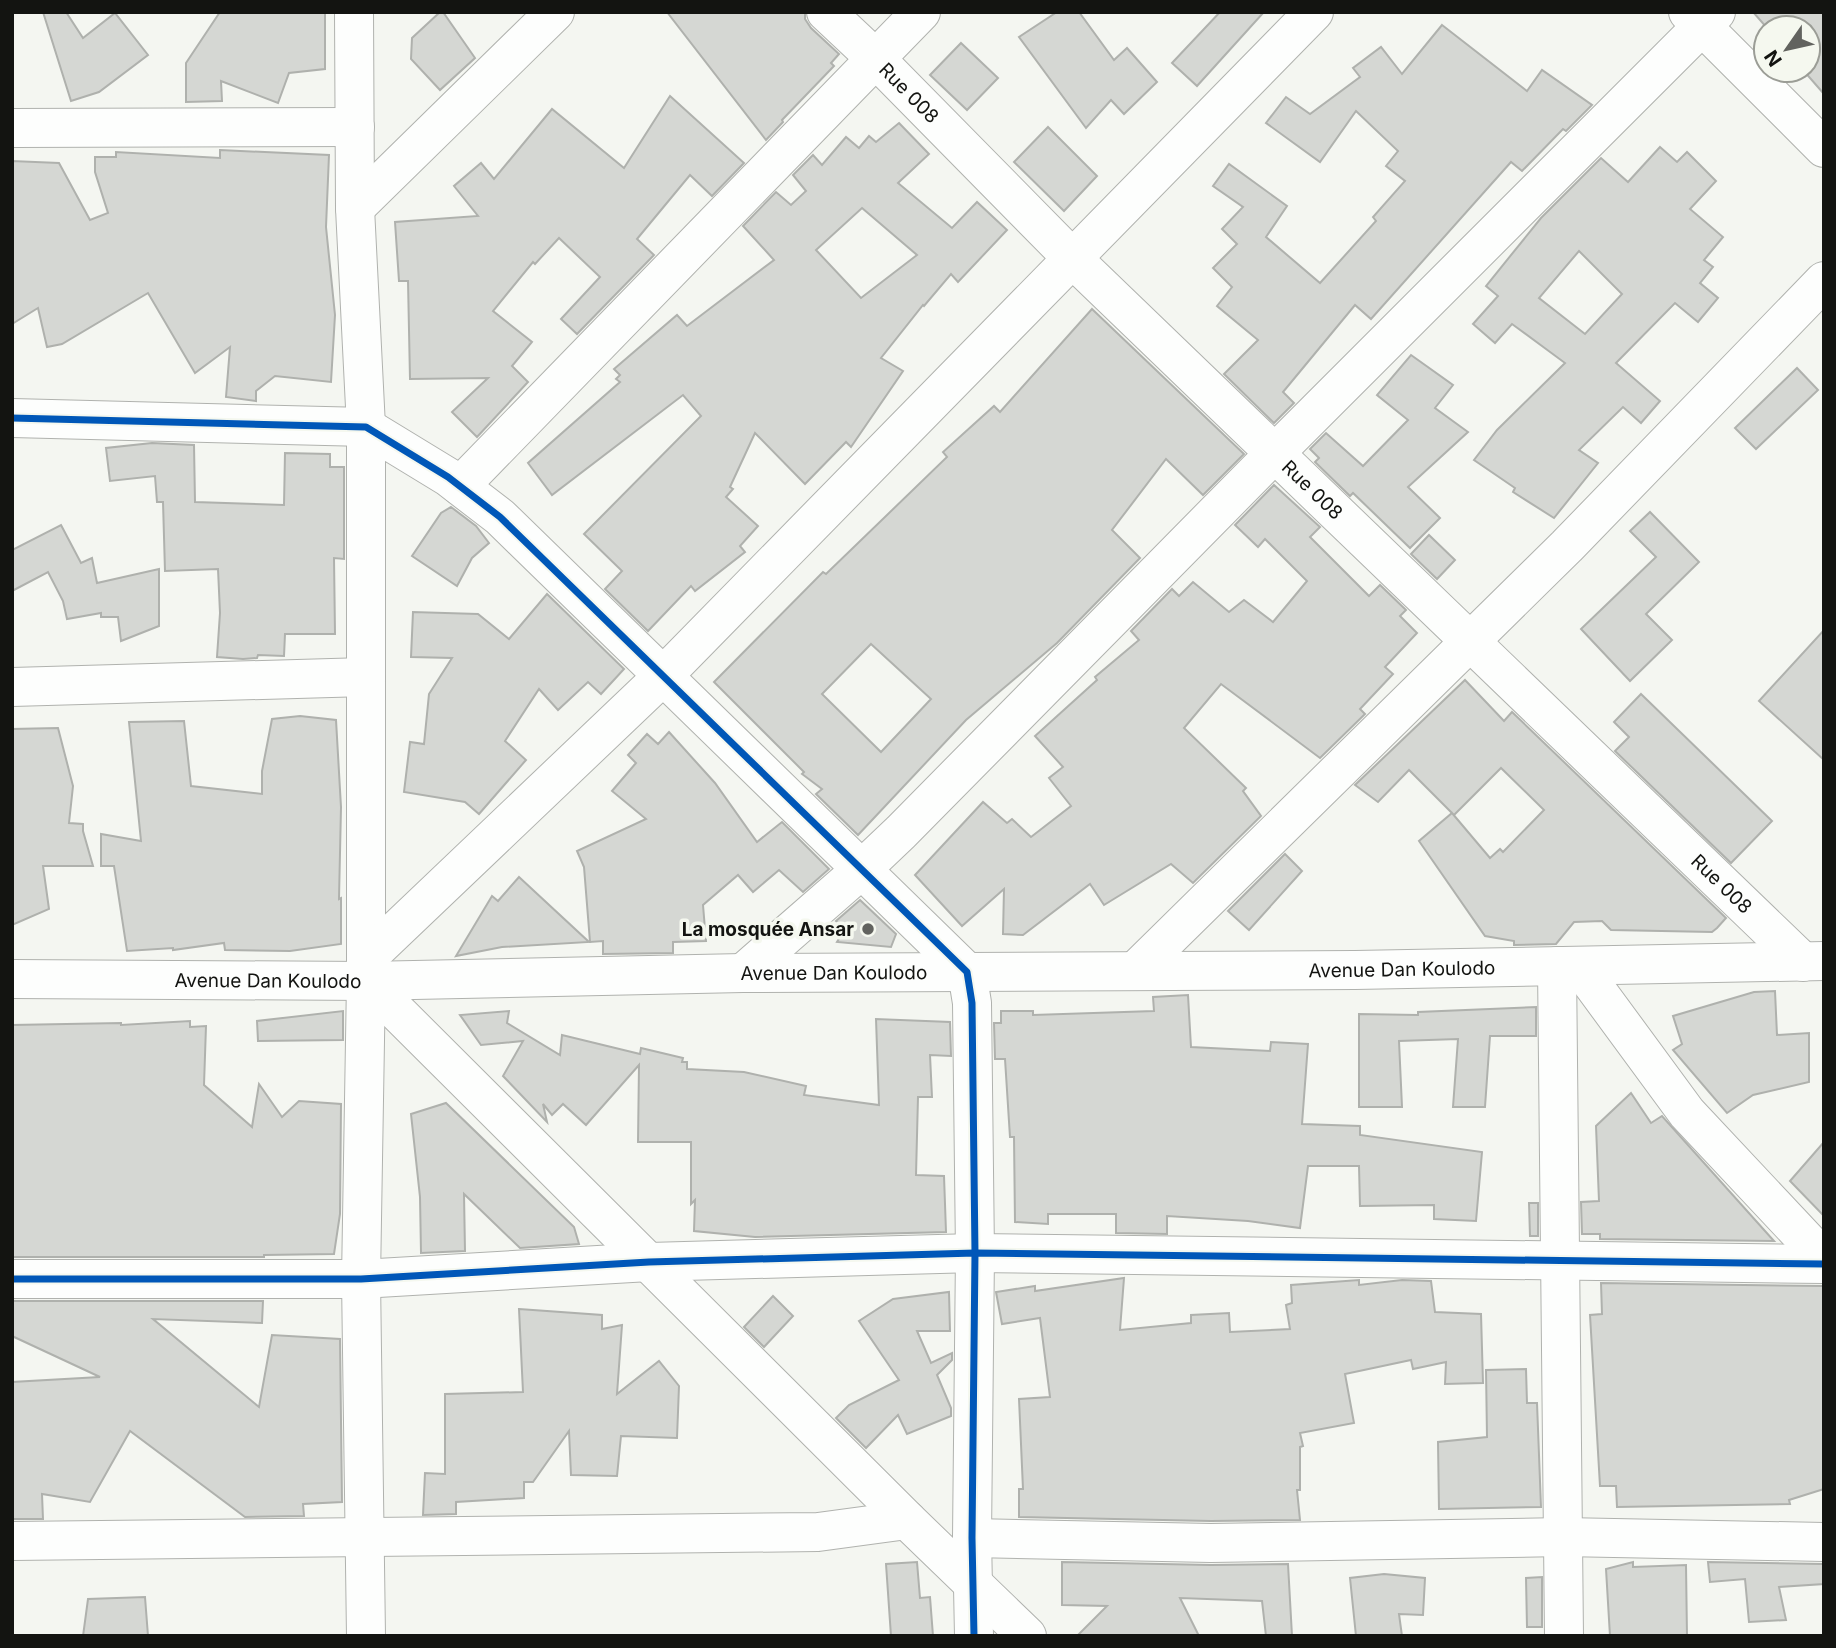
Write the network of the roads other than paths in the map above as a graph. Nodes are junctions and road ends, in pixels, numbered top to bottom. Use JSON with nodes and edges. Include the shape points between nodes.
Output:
{"nodes":[{"id":1,"x":354,"y":12,"type":"edge"},
{"id":2,"x":555,"y":12,"type":"edge"},
{"id":3,"x":826,"y":12,"type":"edge"},
{"id":4,"x":920,"y":12,"type":"edge"},
{"id":5,"x":1314,"y":12,"type":"edge"},
{"id":6,"x":1702,"y":17,"type":"edge"},
{"id":7,"x":875,"y":58,"type":"junction"},
{"id":8,"x":355,"y":127,"type":"junction"},
{"id":9,"x":12,"y":128,"type":"edge"},
{"id":10,"x":1824,"y":148,"type":"edge"},
{"id":11,"x":355,"y":208,"type":"junction"},
{"id":12,"x":1073,"y":259,"type":"junction"},
{"id":13,"x":1824,"y":281,"type":"edge"},
{"id":14,"x":12,"y":418,"type":"edge"},
{"id":15,"x":366,"y":427,"type":"junction"},
{"id":16,"x":1274,"y":454,"type":"junction"},
{"id":17,"x":460,"y":486,"type":"junction"},
{"id":18,"x":1471,"y":641,"type":"junction"},
{"id":19,"x":663,"y":676,"type":"junction"},
{"id":20,"x":366,"y":677,"type":"junction"},
{"id":21,"x":12,"y":687,"type":"edge"},
{"id":22,"x":861,"y":870,"type":"junction"},
{"id":23,"x":1814,"y":962,"type":"edge"},
{"id":24,"x":1568,"y":966,"type":"junction"},
{"id":25,"x":1137,"y":969,"type":"junction"},
{"id":26,"x":366,"y":970,"type":"junction"},
{"id":27,"x":967,"y":972,"type":"junction"},
{"id":28,"x":743,"y":973,"type":"junction"},
{"id":29,"x":12,"y":979,"type":"edge"},
{"id":30,"x":975,"y":1254,"type":"junction"},
{"id":31,"x":1824,"y":1259,"type":"edge"},
{"id":32,"x":649,"y":1262,"type":"junction"},
{"id":33,"x":1559,"y":1262,"type":"junction"},
{"id":34,"x":1824,"y":1264,"type":"edge"},
{"id":35,"x":12,"y":1279,"type":"edge"},
{"id":36,"x":361,"y":1279,"type":"junction"},
{"id":37,"x":907,"y":1520,"type":"junction"},
{"id":38,"x":1563,"y":1537,"type":"junction"},
{"id":39,"x":365,"y":1538,"type":"junction"},
{"id":40,"x":972,"y":1538,"type":"junction"},
{"id":41,"x":12,"y":1541,"type":"edge"},
{"id":42,"x":1824,"y":1542,"type":"edge"},
{"id":43,"x":973,"y":1585,"type":"junction"},
{"id":44,"x":366,"y":1636,"type":"edge"},
{"id":45,"x":974,"y":1636,"type":"edge"},
{"id":46,"x":1027,"y":1636,"type":"edge"},
{"id":47,"x":1564,"y":1636,"type":"edge"}],
"edges":[{"from":1,"to":8,"type":"street"},
{"from":2,"to":11,"type":"street"},
{"from":3,"to":7,"type":"street","name":"Rue 008"},
{"from":4,"to":7,"type":"street"},
{"from":5,"to":12,"type":"street"},
{"from":6,"to":10,"type":"street"},
{"from":6,"to":16,"type":"street"},
{"from":7,"to":12,"type":"street","name":"Rue 008"},
{"from":7,"to":17,"type":"street"},
{"from":8,"to":9,"type":"street"},
{"from":8,"to":11,"type":"street"},
{"from":11,"to":15,"type":"street"},
{"from":12,"to":16,"type":"street","name":"Rue 008"},
{"from":12,"to":19,"type":"street"},
{"from":13,"to":18,"type":"street"},
{"from":14,"to":15,"type":"street"},
{"from":15,"to":17,"type":"street"},
{"from":15,"to":20,"type":"street"},
{"from":16,"to":18,"type":"street","name":"Rue 008"},
{"from":16,"to":22,"type":"street"},
{"from":17,"to":19,"type":"street","via":[[500,517]]},
{"from":18,"to":23,"type":"street","name":"Rue 008"},
{"from":18,"to":25,"type":"street"},
{"from":19,"to":22,"type":"street"},
{"from":19,"to":26,"type":"street"},
{"from":20,"to":21,"type":"street"},
{"from":20,"to":26,"type":"street"},
{"from":22,"to":27,"type":"street"},
{"from":22,"to":28,"type":"street"},
{"from":23,"to":24,"type":"street","name":"Avenue Dan Koulodo"},
{"from":24,"to":25,"type":"street","name":"Avenue Dan Koulodo"},
{"from":24,"to":31,"type":"street","via":[[1687,1113]]},
{"from":24,"to":33,"type":"street"},
{"from":25,"to":27,"type":"street","name":"Avenue Dan Koulodo"},
{"from":26,"to":28,"type":"street","name":"Avenue Dan Koulodo"},
{"from":26,"to":29,"type":"street","name":"Avenue Dan Koulodo"},
{"from":26,"to":32,"type":"street"},
{"from":26,"to":36,"type":"street"},
{"from":27,"to":28,"type":"street","name":"Avenue Dan Koulodo"},
{"from":27,"to":30,"type":"street","via":[[972,1003]]},
{"from":30,"to":32,"type":"street"},
{"from":30,"to":33,"type":"street"},
{"from":30,"to":40,"type":"street"},
{"from":32,"to":36,"type":"street"},
{"from":32,"to":37,"type":"street"},
{"from":33,"to":34,"type":"street"},
{"from":33,"to":38,"type":"street"},
{"from":35,"to":36,"type":"street"},
{"from":36,"to":39,"type":"street"},
{"from":37,"to":39,"type":"street","via":[[818,1532]]},
{"from":37,"to":43,"type":"street"},
{"from":38,"to":40,"type":"street","via":[[1211,1543]]},
{"from":38,"to":42,"type":"street"},
{"from":38,"to":47,"type":"street"},
{"from":39,"to":41,"type":"street"},
{"from":39,"to":44,"type":"street"},
{"from":40,"to":43,"type":"street"},
{"from":43,"to":45,"type":"street"},
{"from":43,"to":46,"type":"street"}]}
